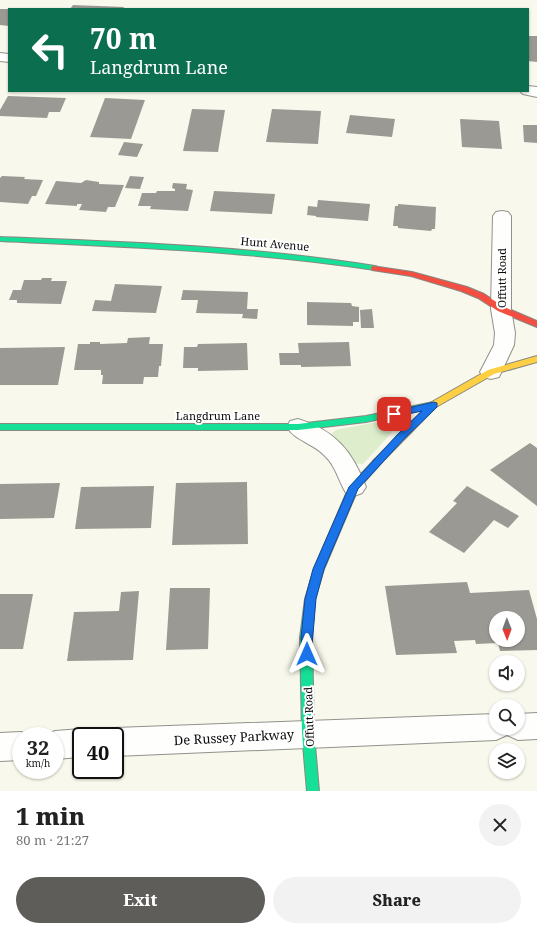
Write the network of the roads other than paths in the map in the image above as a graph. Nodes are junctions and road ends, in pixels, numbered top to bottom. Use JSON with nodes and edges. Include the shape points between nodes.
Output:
{"nodes":[{"id":1,"x":502,"y":216,"type":"dead end"},
{"id":2,"x":0,"y":239,"type":"edge"},
{"id":3,"x":501,"y":309,"type":"junction"},
{"id":4,"x":537,"y":324,"type":"edge"},
{"id":5,"x":537,"y":359,"type":"edge"},
{"id":6,"x":491,"y":372,"type":"junction"},
{"id":7,"x":434,"y":405,"type":"junction"},
{"id":8,"x":0,"y":427,"type":"edge"},
{"id":9,"x":298,"y":427,"type":"junction"},
{"id":10,"x":354,"y":487,"type":"junction"},
{"id":11,"x":537,"y":726,"type":"edge"},
{"id":12,"x":489,"y":727,"type":"edge"},
{"id":13,"x":525,"y":727,"type":"edge"},
{"id":14,"x":308,"y":733,"type":"junction"},
{"id":15,"x":124,"y":742,"type":"edge"},
{"id":16,"x":12,"y":746,"type":"edge"},
{"id":17,"x":0,"y":747,"type":"edge"},
{"id":18,"x":313,"y":791,"type":"edge"}],
"edges":[{"from":1,"to":3,"type":"street","name":"Offutt Road"},
{"from":2,"to":3,"type":"street","name":"Hunt Avenue","via":[[200,249],[350,263],[442,282],[480,296]]},
{"from":3,"to":4,"type":"street","name":"Hunt Avenue"},
{"from":3,"to":6,"type":"street","name":"Offutt Road","via":[[504,345]]},
{"from":5,"to":6,"type":"street"},
{"from":6,"to":7,"type":"street","name":"Offutt Road"},
{"from":7,"to":9,"type":"street","name":"Langdrum Lane","via":[[381,417]]},
{"from":7,"to":10,"type":"street","name":"Offutt Road"},
{"from":8,"to":9,"type":"street","name":"Langdrum Lane"},
{"from":9,"to":10,"type":"street","via":[[323,439],[340,455]]},
{"from":10,"to":14,"type":"street","name":"Offutt Road","via":[[319,569],[310,599],[306,638]]},
{"from":11,"to":13,"type":"street"},
{"from":12,"to":14,"type":"street","name":"De Russey Parkway"},
{"from":14,"to":15,"type":"street","name":"De Russey Parkway"},
{"from":14,"to":18,"type":"street","name":"Offutt Road"},
{"from":16,"to":17,"type":"street"}]}
